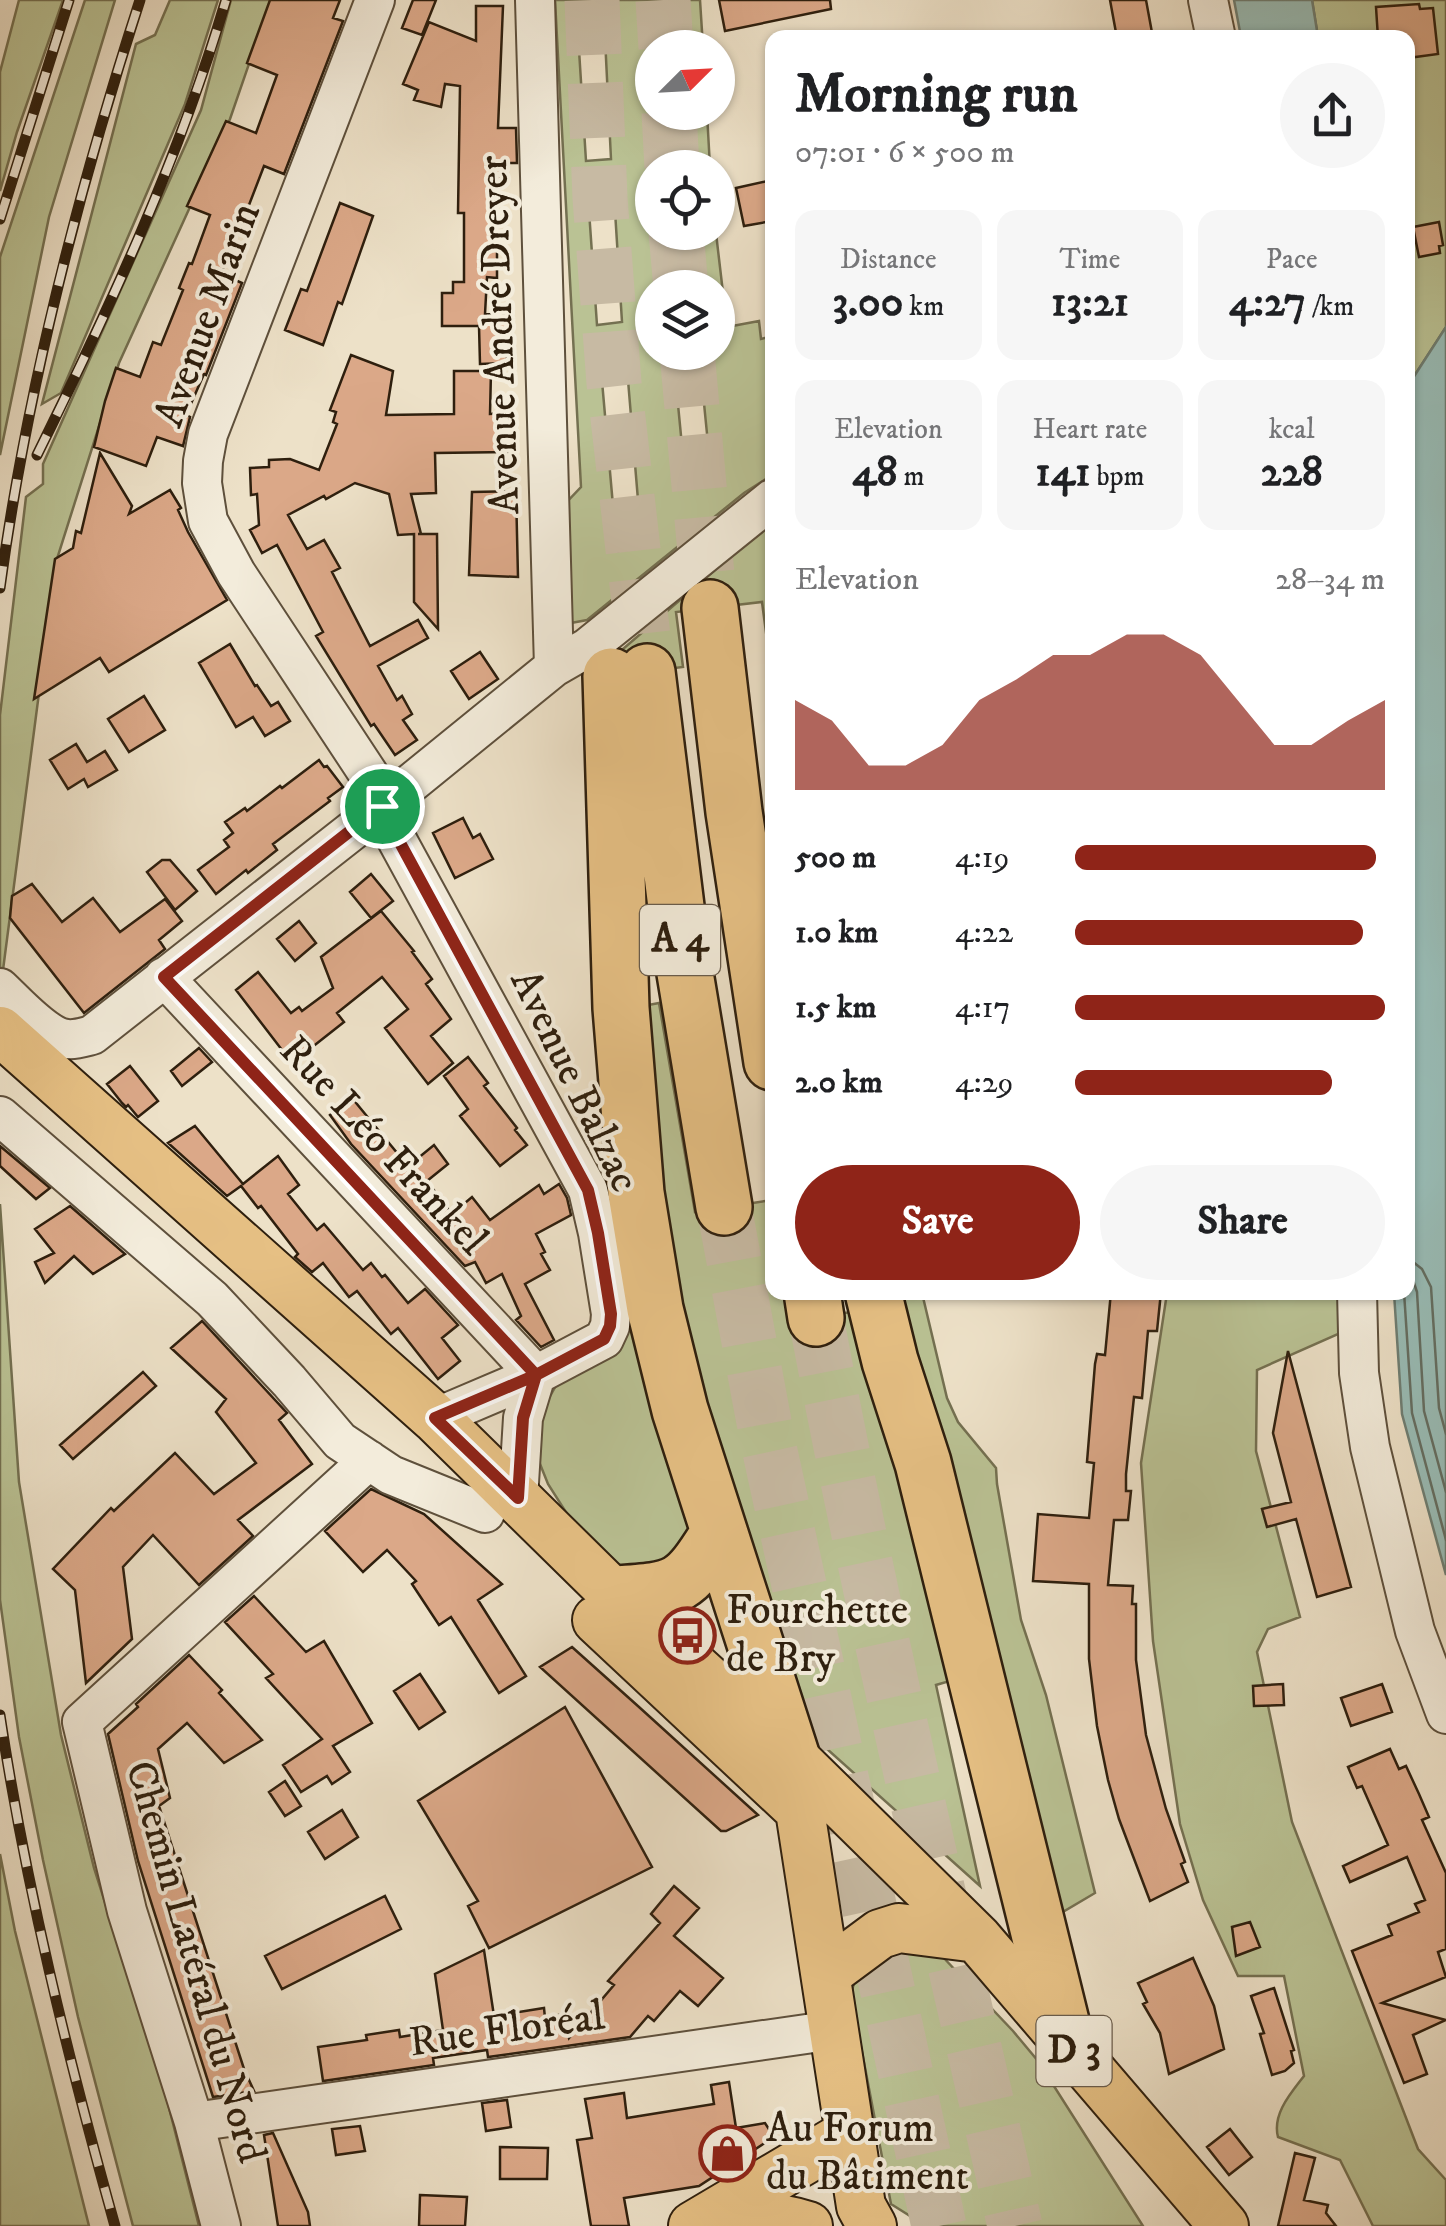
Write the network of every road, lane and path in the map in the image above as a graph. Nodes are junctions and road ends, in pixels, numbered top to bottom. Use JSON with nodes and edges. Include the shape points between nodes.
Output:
{"nodes":[{"id":1,"x":376,"y":0,"type":"edge"},
{"id":2,"x":536,"y":0,"type":"edge"},
{"id":3,"x":1208,"y":0,"type":"edge"},
{"id":4,"x":1214,"y":30,"type":"edge"},
{"id":5,"x":765,"y":505,"type":"edge"},
{"id":6,"x":710,"y":608,"type":"tunnel mouth"},
{"id":7,"x":554,"y":667,"type":"junction"},
{"id":8,"x":382,"y":806,"type":"junction"},
{"id":9,"x":734,"y":812,"type":"junction"},
{"id":10,"x":765,"y":851,"type":"edge"},
{"id":11,"x":164,"y":977,"type":"junction"},
{"id":12,"x":0,"y":988,"type":"edge"},
{"id":13,"x":765,"y":1016,"type":"edge"},
{"id":14,"x":0,"y":1031,"type":"edge"},
{"id":15,"x":0,"y":1075,"type":"edge"},
{"id":16,"x":0,"y":1116,"type":"edge"},
{"id":17,"x":724,"y":1207,"type":"tunnel mouth"},
{"id":18,"x":875,"y":1300,"type":"edge"},
{"id":19,"x":1357,"y":1300,"type":"edge"},
{"id":20,"x":536,"y":1375,"type":"junction"},
{"id":21,"x":435,"y":1418,"type":"junction"},
{"id":22,"x":369,"y":1460,"type":"junction"},
{"id":23,"x":502,"y":1506,"type":"junction"},
{"id":24,"x":719,"y":1533,"type":"junction"},
{"id":25,"x":614,"y":1594,"type":"junction"},
{"id":26,"x":1446,"y":1714,"type":"edge"},
{"id":27,"x":791,"y":1755,"type":"junction"},
{"id":28,"x":800,"y":1810,"type":"junction"},
{"id":29,"x":977,"y":1938,"type":"junction"},
{"id":30,"x":826,"y":1974,"type":"junction"},
{"id":31,"x":834,"y":2030,"type":"junction"},
{"id":32,"x":1066,"y":2042,"type":"junction"},
{"id":33,"x":194,"y":2122,"type":"junction"},
{"id":34,"x":850,"y":2133,"type":"junction"},
{"id":35,"x":1170,"y":2164,"type":"junction"},
{"id":36,"x":221,"y":2226,"type":"edge"},
{"id":37,"x":693,"y":2226,"type":"edge"},
{"id":38,"x":704,"y":2226,"type":"edge"},
{"id":39,"x":808,"y":2226,"type":"edge"},
{"id":40,"x":872,"y":2226,"type":"edge"},
{"id":41,"x":1183,"y":2226,"type":"edge"},
{"id":42,"x":1224,"y":2226,"type":"edge"}],
"edges":[{"from":1,"to":8,"type":"street","name":"Avenue Marin","via":[[208,434],[202,483],[208,521],[236,572],[377,788]]},
{"from":2,"to":7,"type":"street","name":"Avenue André Dreyer"},
{"from":3,"to":4,"type":"street"},
{"from":5,"to":7,"type":"street","via":[[587,648]]},
{"from":6,"to":9,"type":"highway","number":"A 4"},
{"from":7,"to":8,"type":"street"},
{"from":8,"to":11,"type":"street"},
{"from":8,"to":20,"type":"street","name":"Avenue Balzac","via":[[588,1190],[610,1326],[604,1339]]},
{"from":9,"to":10,"type":"highway"},
{"from":9,"to":13,"type":"highway","number":"A 4"},
{"from":11,"to":12,"type":"street","via":[[80,1039],[54,1036]]},
{"from":11,"to":20,"type":"street","name":"Rue Léo Frankel"},
{"from":14,"to":21,"type":"main road","number":"D 3"},
{"from":15,"to":23,"type":"main road","number":"D 3","via":[[404,1432]]},
{"from":16,"to":22,"type":"street","via":[[212,1299],[340,1440]]},
{"from":17,"to":24,"type":"highway","number":"A 4","via":[[629,674],[621,1008],[636,1193],[680,1410]]},
{"from":18,"to":32,"type":"highway","via":[[922,1462]]},
{"from":19,"to":26,"type":"street","via":[[1370,1446],[1414,1631]]},
{"from":20,"to":21,"type":"street","name":"Avenue Balzac"},
{"from":20,"to":23,"type":"street"},
{"from":21,"to":23,"type":"main road","number":"D 3"},
{"from":22,"to":23,"type":"street","via":[[391,1474]]},
{"from":22,"to":33,"type":"street","name":"Chemin Latéral du Nord","via":[[82,1722],[127,1911]]},
{"from":23,"to":25,"type":"main road","number":"D 3"},
{"from":23,"to":28,"type":"main road","number":"D 3","via":[[698,1718]]},
{"from":24,"to":25,"type":"highway","via":[[679,1584]]},
{"from":24,"to":27,"type":"highway"},
{"from":25,"to":27,"type":"main road","number":"D 3"},
{"from":27,"to":28,"type":"main road"},
{"from":27,"to":29,"type":"main road","number":"D 3"},
{"from":28,"to":30,"type":"main road"},
{"from":29,"to":30,"type":"main road","via":[[898,1928]]},
{"from":29,"to":32,"type":"main road","number":"D 3"},
{"from":30,"to":31,"type":"main road"},
{"from":31,"to":33,"type":"street","name":"Rue Floréal"},
{"from":31,"to":34,"type":"main road"},
{"from":32,"to":35,"type":"main road","number":"D 3"},
{"from":33,"to":36,"type":"street","name":"Chemin Latéral du Nord"},
{"from":34,"to":37,"type":"main road"},
{"from":34,"to":40,"type":"main road","via":[[861,2206]]},
{"from":35,"to":41,"type":"main road","number":"D 3"},
{"from":35,"to":42,"type":"main road"},
{"from":38,"to":39,"type":"main road","via":[[769,2217]]}]}
